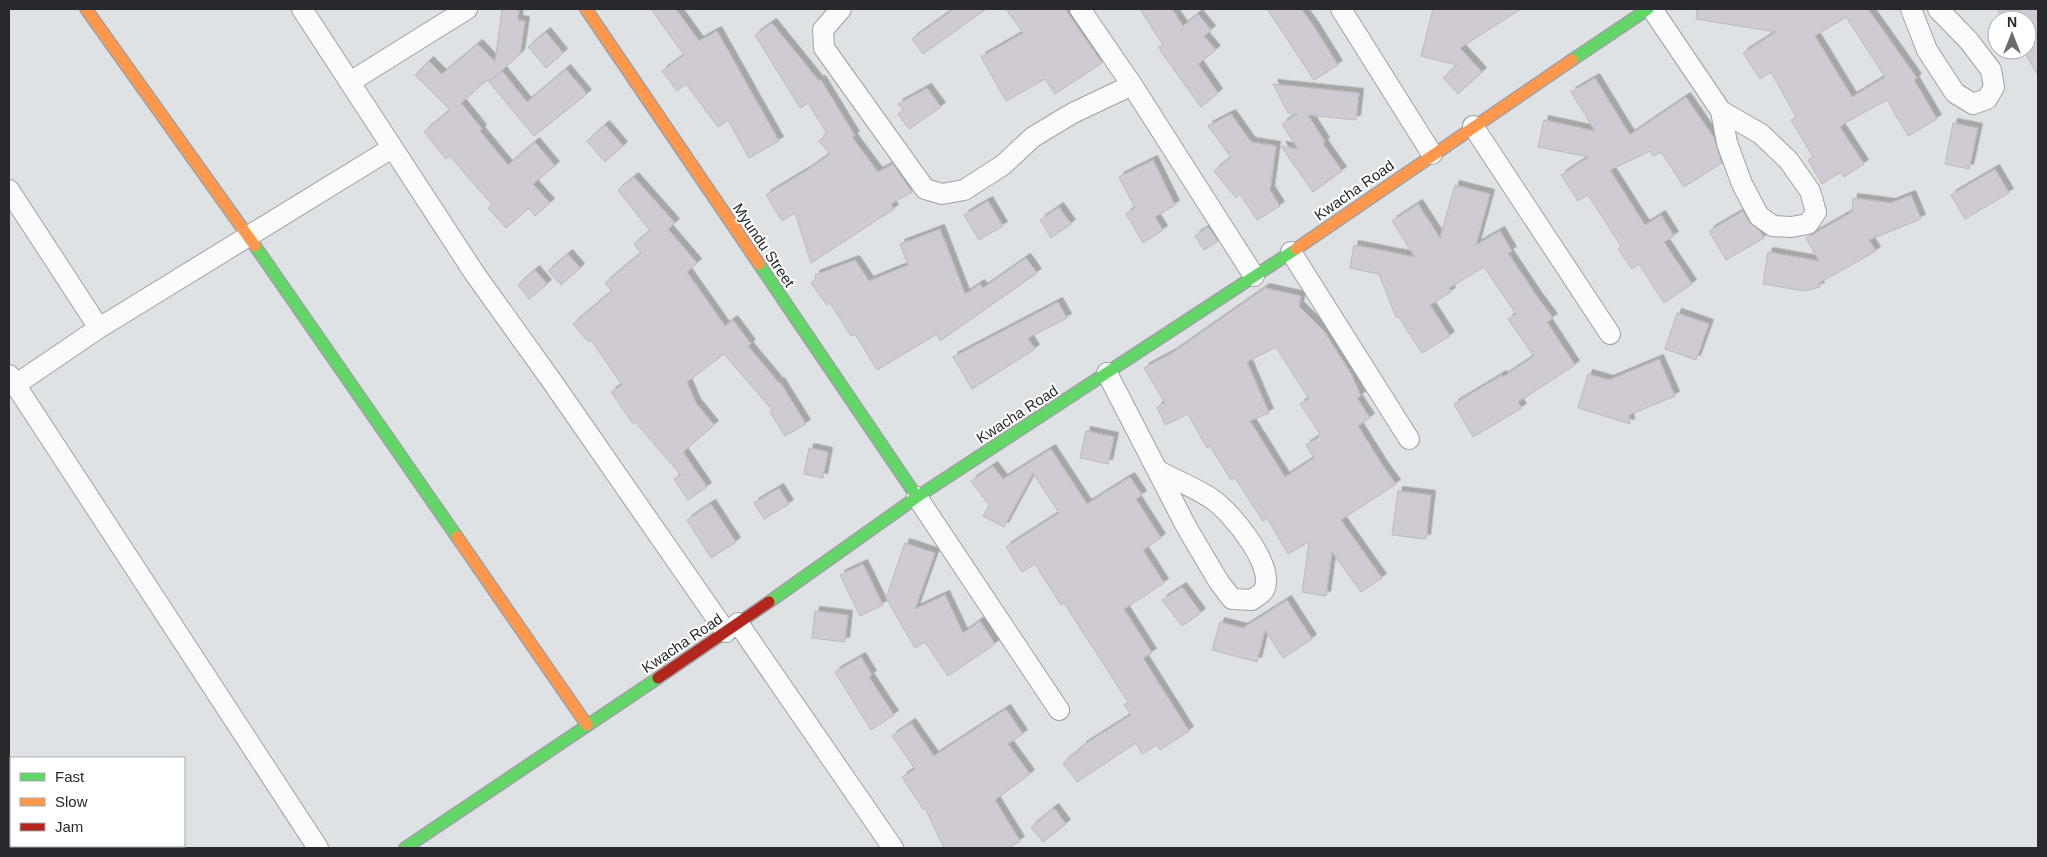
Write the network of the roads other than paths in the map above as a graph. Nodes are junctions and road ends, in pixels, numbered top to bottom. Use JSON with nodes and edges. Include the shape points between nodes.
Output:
{"nodes":[{"id":1,"x":86,"y":9,"type":"edge"},
{"id":2,"x":302,"y":9,"type":"edge"},
{"id":3,"x":467,"y":9,"type":"edge"},
{"id":4,"x":586,"y":9,"type":"edge"},
{"id":5,"x":840,"y":9,"type":"edge"},
{"id":6,"x":1080,"y":9,"type":"edge"},
{"id":7,"x":1341,"y":9,"type":"edge"},
{"id":8,"x":1648,"y":9,"type":"edge"},
{"id":9,"x":1652,"y":9,"type":"edge"},
{"id":10,"x":1911,"y":9,"type":"edge"},
{"id":11,"x":1938,"y":9,"type":"edge"},
{"id":12,"x":350,"y":82,"type":"junction"},
{"id":13,"x":1132,"y":84,"type":"junction"},
{"id":14,"x":1721,"y":111,"type":"junction"},
{"id":15,"x":1473,"y":126,"type":"junction"},
{"id":16,"x":392,"y":148,"type":"junction"},
{"id":17,"x":1432,"y":154,"type":"junction"},
{"id":18,"x":9,"y":190,"type":"edge"},
{"id":19,"x":249,"y":237,"type":"junction"},
{"id":20,"x":1291,"y":252,"type":"junction"},
{"id":21,"x":1254,"y":276,"type":"junction"},
{"id":22,"x":99,"y":328,"type":"junction"},
{"id":23,"x":1610,"y":334,"type":"dead end"},
{"id":24,"x":1107,"y":373,"type":"junction"},
{"id":25,"x":12,"y":380,"type":"edge"},
{"id":26,"x":1410,"y":439,"type":"dead end"},
{"id":27,"x":1157,"y":470,"type":"junction"},
{"id":28,"x":917,"y":497,"type":"junction"},
{"id":29,"x":732,"y":627,"type":"junction"},
{"id":30,"x":1059,"y":710,"type":"dead end"},
{"id":31,"x":587,"y":725,"type":"junction"},
{"id":32,"x":318,"y":848,"type":"edge"},
{"id":33,"x":405,"y":848,"type":"edge"},
{"id":34,"x":893,"y":848,"type":"edge"}],
"edges":[{"from":1,"to":19,"type":"main road"},
{"from":2,"to":12,"type":"street"},
{"from":3,"to":12,"type":"street"},
{"from":4,"to":28,"type":"main road","name":"Myundu Street"},
{"from":5,"to":13,"type":"street","via":[[823,30],[824,48],[925,189],[942,194],[964,190],[1003,165],[1033,137]]},
{"from":6,"to":13,"type":"street"},
{"from":7,"to":17,"type":"street"},
{"from":8,"to":15,"type":"main road","name":"Kwacha Road"},
{"from":9,"to":14,"type":"street"},
{"from":10,"to":11,"type":"street","via":[[1927,50],[1955,93],[1973,104],[1987,99],[1994,87],[1991,70]]},
{"from":12,"to":16,"type":"street"},
{"from":13,"to":21,"type":"street"},
{"from":14,"to":14,"type":"street","via":[[1742,184],[1759,216],[1773,226],[1808,224],[1816,212],[1810,191],[1789,162],[1761,134]]},
{"from":15,"to":17,"type":"main road","name":"Kwacha Road"},
{"from":15,"to":23,"type":"street"},
{"from":16,"to":19,"type":"street"},
{"from":16,"to":29,"type":"street","via":[[475,274]]},
{"from":17,"to":20,"type":"main road","name":"Kwacha Road"},
{"from":18,"to":22,"type":"street"},
{"from":19,"to":22,"type":"street"},
{"from":19,"to":31,"type":"main road"},
{"from":20,"to":21,"type":"main road","name":"Kwacha Road"},
{"from":20,"to":26,"type":"street"},
{"from":21,"to":24,"type":"main road","name":"Kwacha Road"},
{"from":22,"to":25,"type":"street"},
{"from":24,"to":27,"type":"street"},
{"from":24,"to":28,"type":"main road","name":"Kwacha Road"},
{"from":25,"to":32,"type":"street"},
{"from":27,"to":27,"type":"street","via":[[1218,582],[1232,598],[1252,600],[1263,590],[1266,577],[1257,551],[1213,500]]},
{"from":28,"to":29,"type":"main road","name":"Kwacha Road"},
{"from":28,"to":30,"type":"street"},
{"from":29,"to":31,"type":"main road","name":"Kwacha Road"},
{"from":29,"to":34,"type":"street"},
{"from":31,"to":33,"type":"main road","name":"Kwacha Road"}]}
